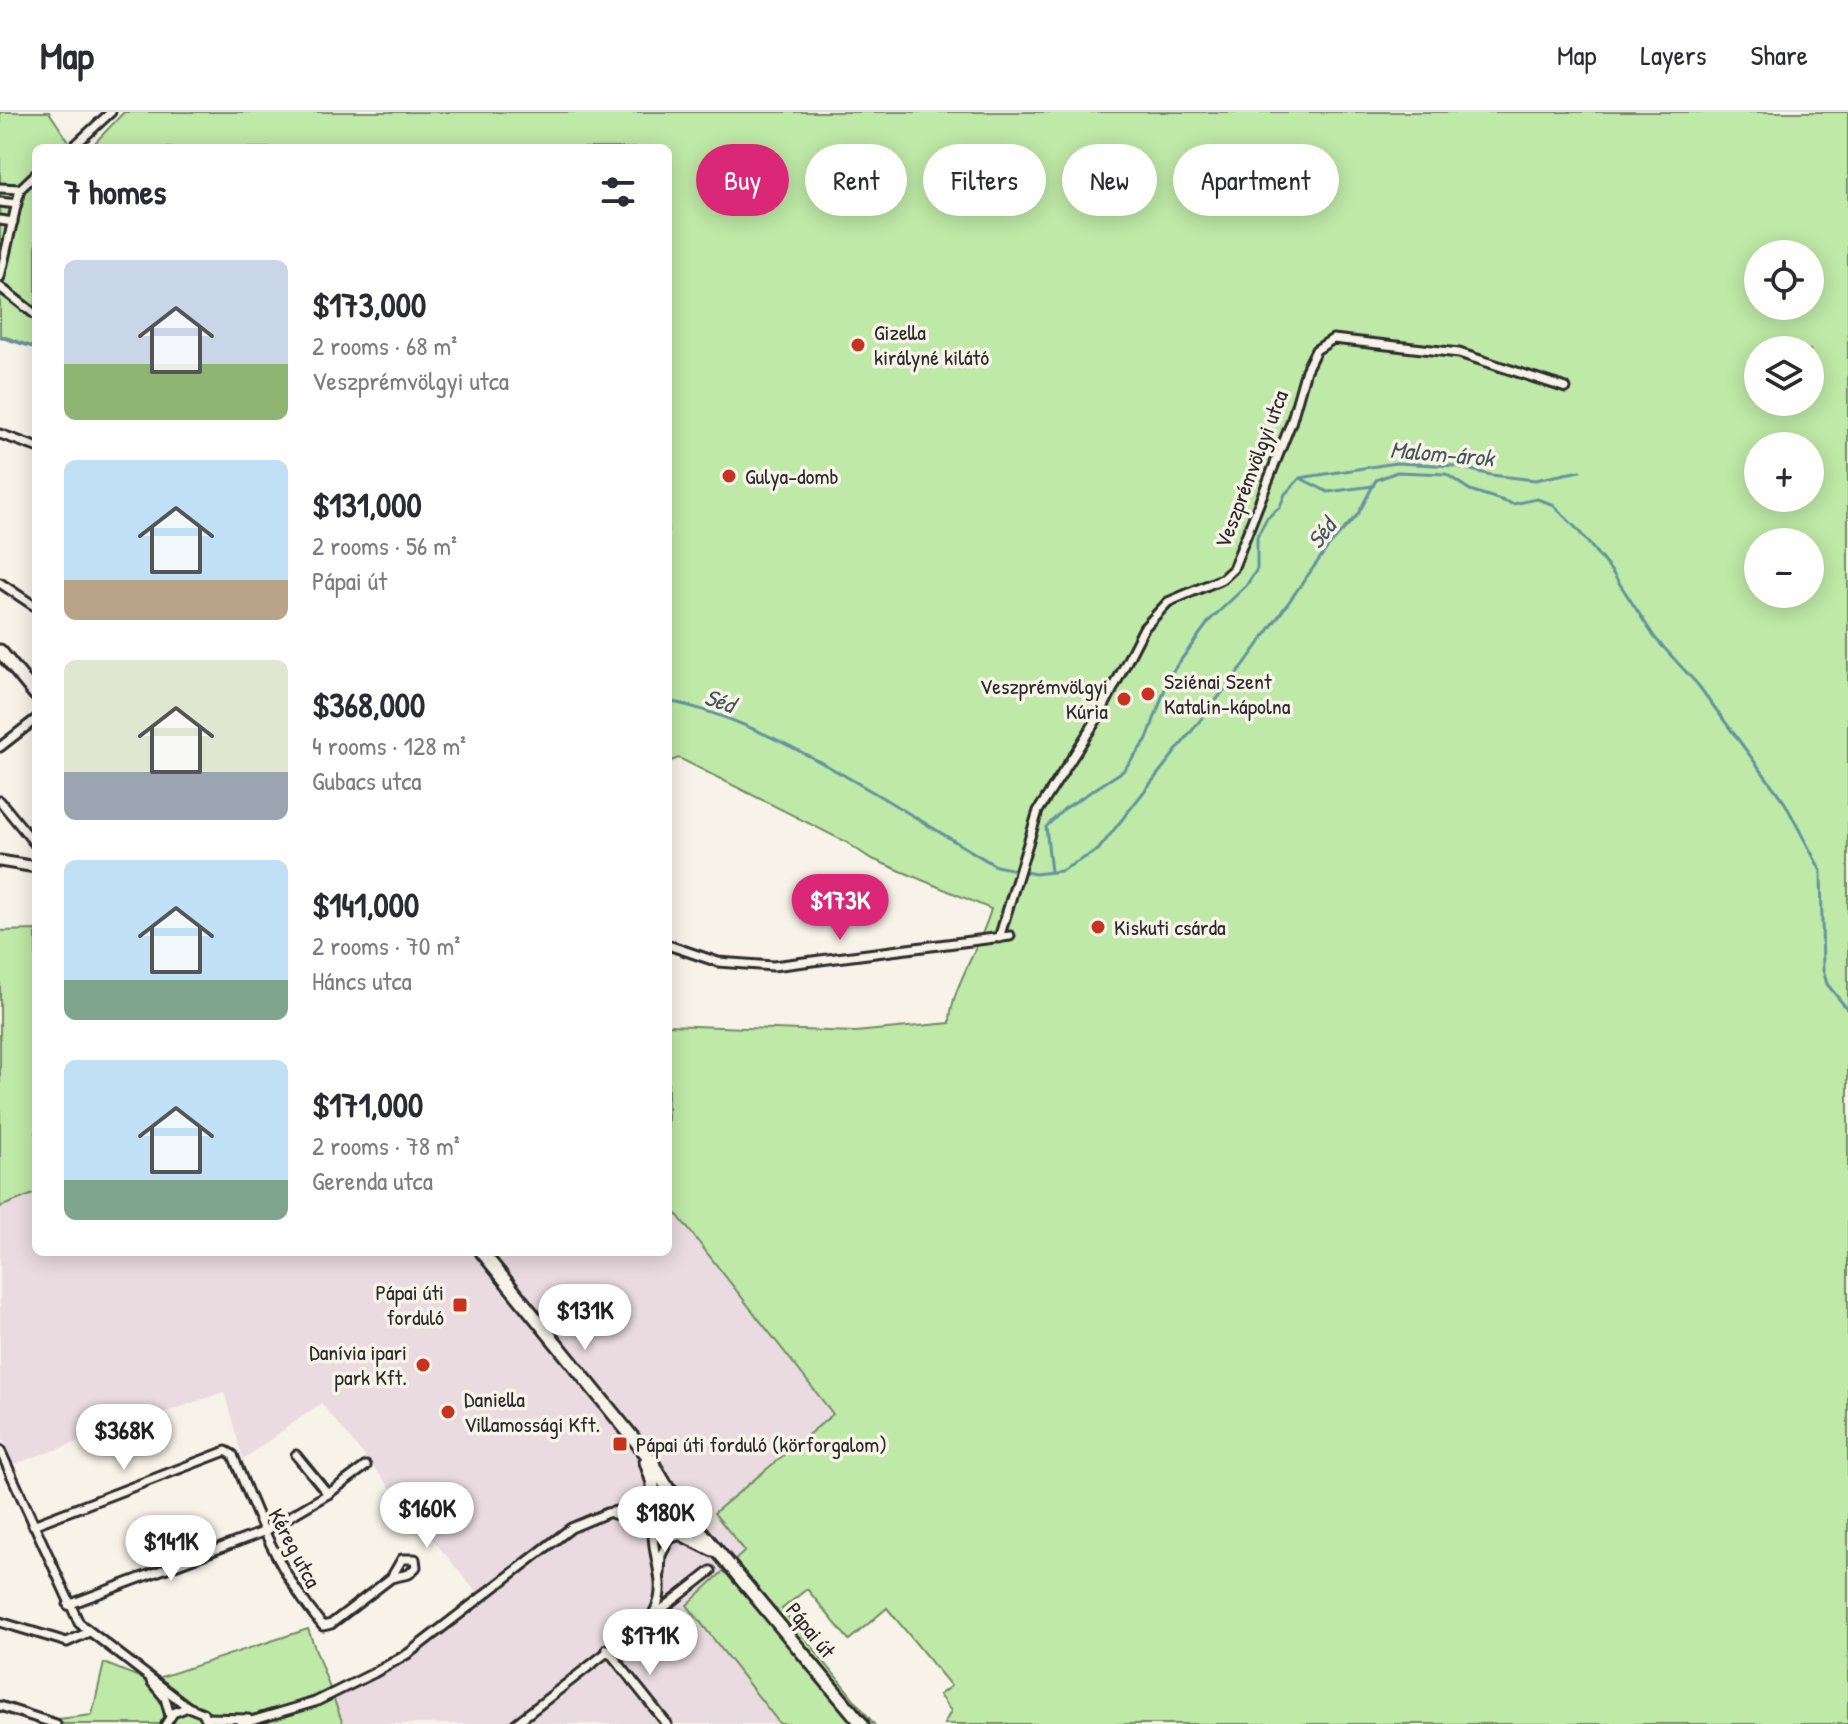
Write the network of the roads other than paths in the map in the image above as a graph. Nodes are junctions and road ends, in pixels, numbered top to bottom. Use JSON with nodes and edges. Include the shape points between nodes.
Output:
{"nodes":[{"id":1,"x":111,"y":112,"type":"edge"},
{"id":2,"x":76,"y":144,"type":"edge"},
{"id":3,"x":32,"y":178,"type":"edge"},
{"id":4,"x":0,"y":188,"type":"edge"},
{"id":5,"x":20,"y":189,"type":"junction"},
{"id":6,"x":0,"y":202,"type":"edge"},
{"id":7,"x":17,"y":204,"type":"junction"},
{"id":8,"x":0,"y":220,"type":"edge"},
{"id":9,"x":13,"y":222,"type":"junction"},
{"id":10,"x":0,"y":277,"type":"edge"},
{"id":11,"x":0,"y":287,"type":"edge"},
{"id":12,"x":32,"y":312,"type":"edge"},
{"id":13,"x":1566,"y":388,"type":"dead end"},
{"id":14,"x":0,"y":434,"type":"edge"},
{"id":15,"x":32,"y":446,"type":"edge"},
{"id":16,"x":0,"y":583,"type":"edge"},
{"id":17,"x":32,"y":604,"type":"edge"},
{"id":18,"x":0,"y":651,"type":"edge"},
{"id":19,"x":32,"y":690,"type":"edge"},
{"id":20,"x":32,"y":722,"type":"edge"},
{"id":21,"x":0,"y":747,"type":"edge"},
{"id":22,"x":0,"y":801,"type":"edge"},
{"id":23,"x":32,"y":840,"type":"edge"},
{"id":24,"x":0,"y":861,"type":"edge"},
{"id":25,"x":32,"y":866,"type":"edge"},
{"id":26,"x":1010,"y":936,"type":"dead end"},
{"id":27,"x":999,"y":938,"type":"junction"},
{"id":28,"x":672,"y":946,"type":"edge"},
{"id":29,"x":485,"y":1256,"type":"edge"},
{"id":30,"x":0,"y":1450,"type":"edge"},
{"id":31,"x":642,"y":1450,"type":"junction"},
{"id":32,"x":296,"y":1455,"type":"dead end"},
{"id":33,"x":366,"y":1466,"type":"dead end"},
{"id":34,"x":9,"y":1472,"type":"junction"},
{"id":35,"x":0,"y":1475,"type":"edge"},
{"id":36,"x":670,"y":1492,"type":"junction"},
{"id":37,"x":328,"y":1494,"type":"junction"},
{"id":38,"x":650,"y":1501,"type":"junction"},
{"id":39,"x":607,"y":1513,"type":"junction"},
{"id":40,"x":689,"y":1517,"type":"junction"},
{"id":41,"x":33,"y":1525,"type":"junction"},
{"id":42,"x":650,"y":1526,"type":"junction"},
{"id":43,"x":263,"y":1532,"type":"junction"},
{"id":44,"x":675,"y":1535,"type":"junction"},
{"id":45,"x":730,"y":1561,"type":"junction"},
{"id":46,"x":711,"y":1571,"type":"dead end"},
{"id":47,"x":659,"y":1576,"type":"junction"},
{"id":48,"x":391,"y":1578,"type":"dead end"},
{"id":49,"x":68,"y":1605,"type":"junction"},
{"id":50,"x":653,"y":1614,"type":"junction"},
{"id":51,"x":0,"y":1622,"type":"edge"},
{"id":52,"x":89,"y":1632,"type":"junction"},
{"id":53,"x":607,"y":1649,"type":"junction"},
{"id":54,"x":147,"y":1677,"type":"junction"},
{"id":55,"x":0,"y":1706,"type":"edge"},
{"id":56,"x":188,"y":1707,"type":"junction"},
{"id":57,"x":258,"y":1719,"type":"junction"},
{"id":58,"x":168,"y":1720,"type":"edge"},
{"id":59,"x":208,"y":1721,"type":"edge"},
{"id":60,"x":56,"y":1724,"type":"edge"},
{"id":61,"x":241,"y":1724,"type":"edge"},
{"id":62,"x":515,"y":1724,"type":"edge"},
{"id":63,"x":667,"y":1724,"type":"edge"},
{"id":64,"x":862,"y":1724,"type":"edge"}],
"edges":[{"from":1,"to":2,"type":"street"},
{"from":3,"to":5,"type":"street"},
{"from":4,"to":5,"type":"street"},
{"from":5,"to":7,"type":"street"},
{"from":6,"to":7,"type":"street"},
{"from":7,"to":9,"type":"street"},
{"from":8,"to":9,"type":"street"},
{"from":9,"to":10,"type":"street"},
{"from":11,"to":12,"type":"street"},
{"from":13,"to":27,"type":"street","name":"Veszprémvölgyi utca","via":[[1442,352],[1343,339],[1316,350],[1233,569],[1168,602],[1144,628],[1099,716],[1038,811]]},
{"from":14,"to":15,"type":"street"},
{"from":16,"to":17,"type":"street"},
{"from":18,"to":19,"type":"main road"},
{"from":20,"to":21,"type":"street"},
{"from":22,"to":23,"type":"street"},
{"from":24,"to":25,"type":"street"},
{"from":26,"to":27,"type":"street"},
{"from":27,"to":28,"type":"street","via":[[773,966],[718,962]]},
{"from":29,"to":31,"type":"main road"},
{"from":30,"to":34,"type":"street"},
{"from":31,"to":36,"type":"main road"},
{"from":31,"to":38,"type":"main road","via":[[653,1483]]},
{"from":32,"to":37,"type":"street"},
{"from":33,"to":37,"type":"street"},
{"from":34,"to":35,"type":"street"},
{"from":34,"to":41,"type":"street"},
{"from":36,"to":38,"type":"main road"},
{"from":36,"to":40,"type":"main road","via":[[684,1499]]},
{"from":37,"to":43,"type":"street"},
{"from":38,"to":39,"type":"street"},
{"from":38,"to":42,"type":"main road"},
{"from":39,"to":42,"type":"street"},
{"from":39,"to":57,"type":"street","via":[[571,1528],[409,1653],[315,1702]]},
{"from":40,"to":44,"type":"main road"},
{"from":40,"to":45,"type":"main road","name":"Pápai út"},
{"from":41,"to":43,"type":"street","name":"Kéreg utca","via":[[226,1451],[233,1455]]},
{"from":41,"to":49,"type":"street"},
{"from":42,"to":44,"type":"main road"},
{"from":42,"to":47,"type":"street"},
{"from":43,"to":48,"type":"street","name":"Kéreg utca","via":[[293,1590],[323,1626]]},
{"from":43,"to":49,"type":"street"},
{"from":44,"to":45,"type":"main road","name":"Pápai út"},
{"from":44,"to":47,"type":"street","via":[[661,1555]]},
{"from":45,"to":64,"type":"main road","name":"Pápai út"},
{"from":46,"to":50,"type":"street"},
{"from":47,"to":50,"type":"street","via":[[661,1598]]},
{"from":49,"to":52,"type":"street"},
{"from":50,"to":53,"type":"street"},
{"from":51,"to":52,"type":"street","via":[[67,1642]]},
{"from":52,"to":54,"type":"street"},
{"from":53,"to":62,"type":"street"},
{"from":53,"to":63,"type":"street"},
{"from":54,"to":56,"type":"street"},
{"from":54,"to":58,"type":"street","via":[[165,1698]]},
{"from":55,"to":60,"type":"street"},
{"from":56,"to":58,"type":"street"},
{"from":56,"to":59,"type":"street"},
{"from":57,"to":59,"type":"street"},
{"from":57,"to":61,"type":"street"}]}
